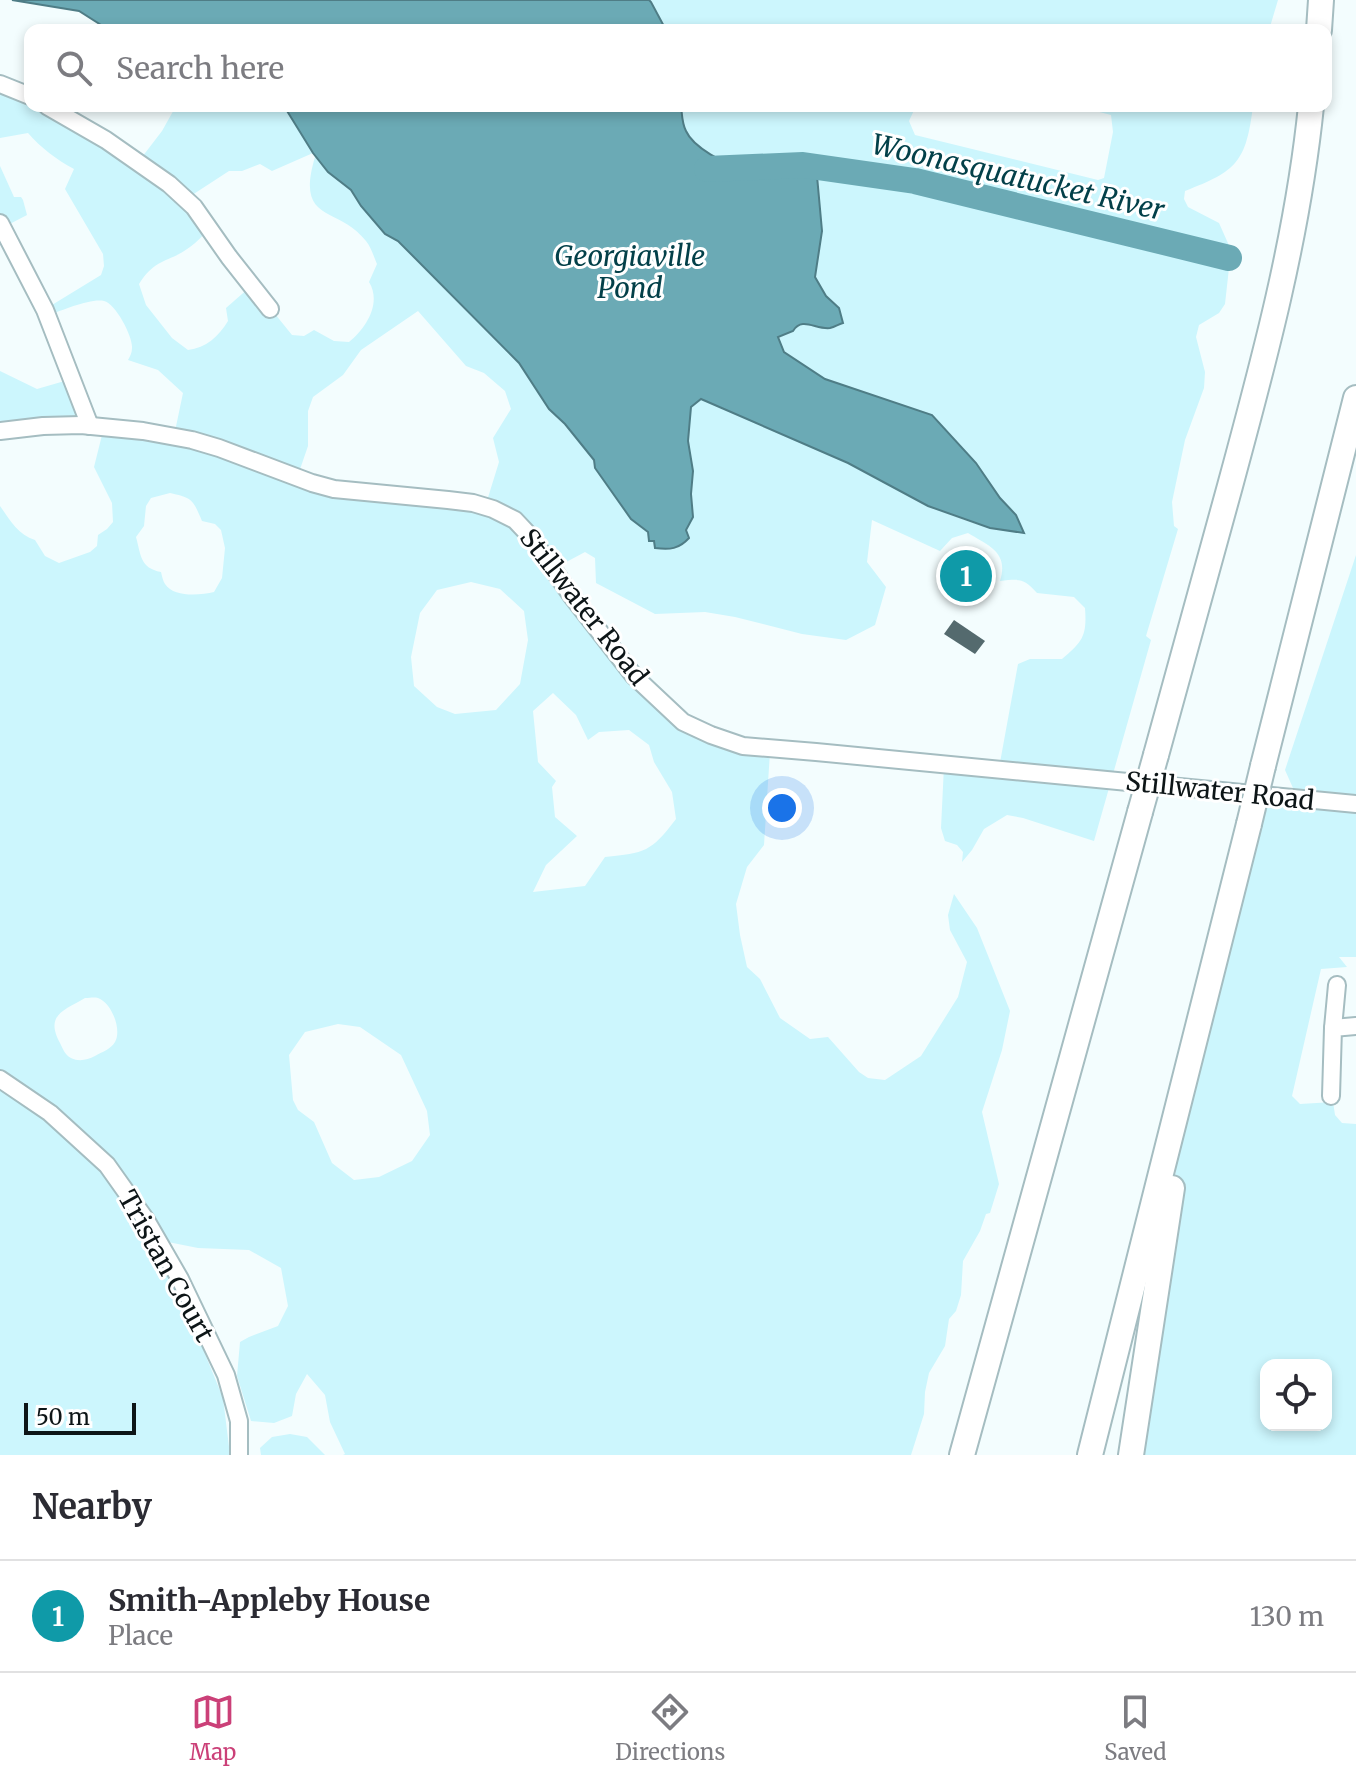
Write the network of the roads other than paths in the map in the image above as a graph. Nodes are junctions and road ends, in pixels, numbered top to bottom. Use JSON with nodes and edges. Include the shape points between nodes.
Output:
{"nodes":[{"id":1,"x":1321,"y":0,"type":"edge"},
{"id":2,"x":1319,"y":24,"type":"edge"},
{"id":3,"x":0,"y":84,"type":"edge"},
{"id":4,"x":24,"y":94,"type":"edge"},
{"id":5,"x":57,"y":112,"type":"edge"},
{"id":6,"x":1310,"y":112,"type":"edge"},
{"id":7,"x":0,"y":223,"type":"edge"},
{"id":8,"x":270,"y":309,"type":"dead end"},
{"id":9,"x":1356,"y":398,"type":"edge"},
{"id":10,"x":90,"y":426,"type":"junction"},
{"id":11,"x":0,"y":431,"type":"edge"},
{"id":12,"x":1356,"y":804,"type":"edge"},
{"id":13,"x":1337,"y":985,"type":"dead end"},
{"id":14,"x":1200,"y":1020,"type":"junction"},
{"id":15,"x":1356,"y":1026,"type":"edge"},
{"id":16,"x":1333,"y":1028,"type":"junction"},
{"id":17,"x":0,"y":1079,"type":"edge"},
{"id":18,"x":1331,"y":1096,"type":"dead end"},
{"id":19,"x":239,"y":1455,"type":"edge"},
{"id":20,"x":962,"y":1455,"type":"edge"},
{"id":21,"x":1090,"y":1455,"type":"edge"},
{"id":22,"x":1131,"y":1455,"type":"edge"}],
"edges":[{"from":1,"to":2,"type":"highway"},
{"from":3,"to":4,"type":"street"},
{"from":5,"to":8,"type":"street","via":[[106,140],[194,207]]},
{"from":6,"to":20,"type":"highway","bridge":true,"via":[[1287,258],[1262,366]]},
{"from":7,"to":10,"type":"street","via":[[45,310]]},
{"from":9,"to":14,"type":"highway","bridge":true},
{"from":10,"to":11,"type":"street","name":"Stillwater Road"},
{"from":10,"to":12,"type":"street","name":"Stillwater Road","via":[[192,440],[334,489],[461,502],[504,514],[530,536],[634,676],[683,722],[732,743]]},
{"from":13,"to":16,"type":"street"},
{"from":14,"to":21,"type":"highway"},
{"from":14,"to":22,"type":"highway"},
{"from":15,"to":16,"type":"street"},
{"from":16,"to":18,"type":"street"},
{"from":17,"to":19,"type":"street","name":"Tristan Court","via":[[50,1113],[107,1165],[146,1220],[226,1375],[239,1421]]}]}
